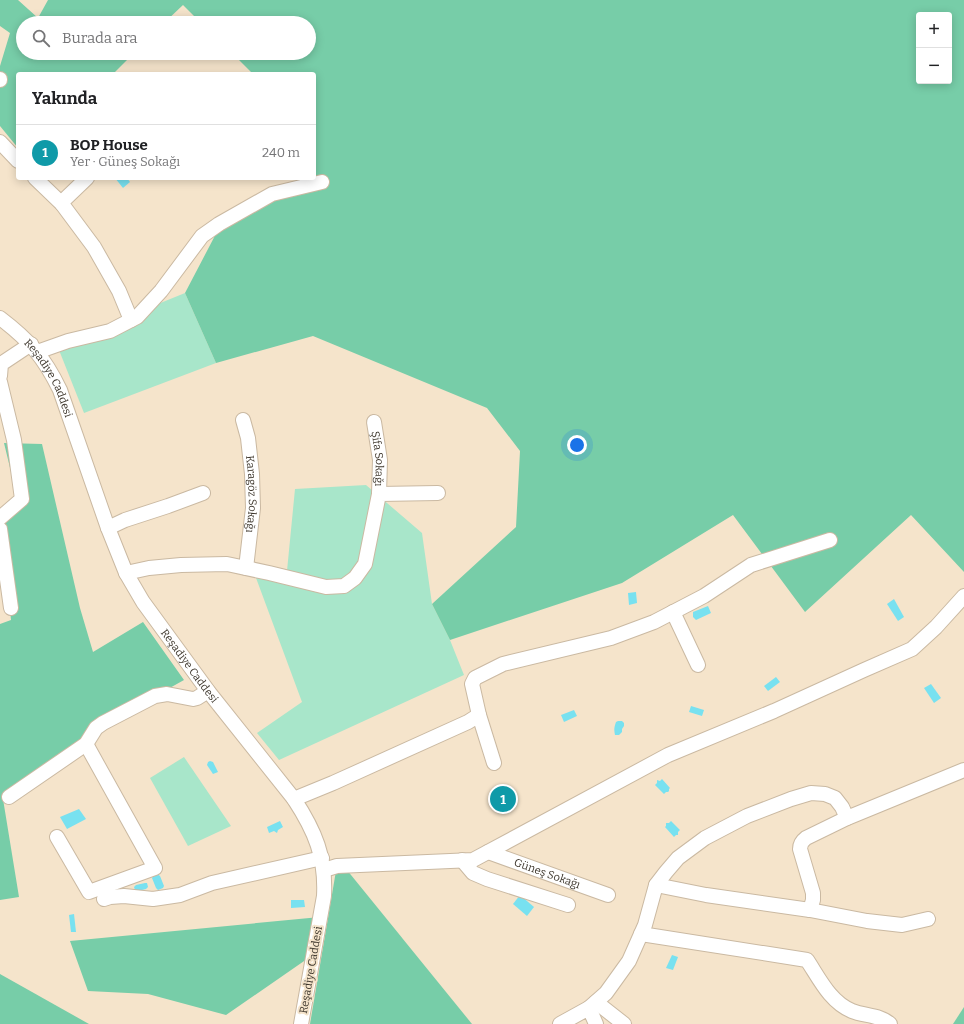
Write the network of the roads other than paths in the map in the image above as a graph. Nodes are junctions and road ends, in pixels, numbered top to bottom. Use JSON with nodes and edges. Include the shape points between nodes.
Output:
{"nodes":[{"id":1,"x":0,"y":142,"type":"edge"},
{"id":2,"x":16,"y":159,"type":"edge"},
{"id":3,"x":37,"y":180,"type":"edge"},
{"id":4,"x":85,"y":180,"type":"edge"},
{"id":5,"x":322,"y":182,"type":"dead end"},
{"id":6,"x":62,"y":204,"type":"junction"},
{"id":7,"x":0,"y":318,"type":"edge"},
{"id":8,"x":131,"y":320,"type":"junction"},
{"id":9,"x":34,"y":348,"type":"junction"},
{"id":10,"x":0,"y":376,"type":"edge"},
{"id":11,"x":0,"y":382,"type":"edge"},
{"id":12,"x":243,"y":420,"type":"dead end"},
{"id":13,"x":374,"y":422,"type":"dead end"},
{"id":14,"x":203,"y":493,"type":"dead end"},
{"id":15,"x":438,"y":493,"type":"dead end"},
{"id":16,"x":379,"y":494,"type":"junction"},
{"id":17,"x":0,"y":518,"type":"edge"},
{"id":18,"x":108,"y":528,"type":"junction"},
{"id":19,"x":0,"y":529,"type":"edge"},
{"id":20,"x":830,"y":540,"type":"dead end"},
{"id":21,"x":246,"y":568,"type":"junction"},
{"id":22,"x":126,"y":573,"type":"junction"},
{"id":23,"x":964,"y":596,"type":"edge"},
{"id":24,"x":11,"y":608,"type":"dead end"},
{"id":25,"x":673,"y":612,"type":"junction"},
{"id":26,"x":698,"y":665,"type":"dead end"},
{"id":27,"x":208,"y":691,"type":"junction"},
{"id":28,"x":479,"y":716,"type":"junction"},
{"id":29,"x":86,"y":744,"type":"junction"},
{"id":30,"x":494,"y":763,"type":"dead end"},
{"id":31,"x":964,"y":770,"type":"edge"},
{"id":32,"x":9,"y":796,"type":"dead end"},
{"id":33,"x":294,"y":799,"type":"junction"},
{"id":34,"x":847,"y":818,"type":"junction"},
{"id":35,"x":57,"y":837,"type":"dead end"},
{"id":36,"x":488,"y":852,"type":"junction"},
{"id":37,"x":462,"y":860,"type":"junction"},
{"id":38,"x":323,"y":864,"type":"junction"},
{"id":39,"x":656,"y":885,"type":"junction"},
{"id":40,"x":608,"y":894,"type":"dead end"},
{"id":41,"x":104,"y":899,"type":"dead end"},
{"id":42,"x":568,"y":905,"type":"dead end"},
{"id":43,"x":810,"y":910,"type":"junction"},
{"id":44,"x":928,"y":919,"type":"dead end"},
{"id":45,"x":641,"y":934,"type":"junction"},
{"id":46,"x":593,"y":1005,"type":"junction"},
{"id":47,"x":301,"y":1024,"type":"edge"},
{"id":48,"x":560,"y":1024,"type":"edge"},
{"id":49,"x":596,"y":1024,"type":"edge"},
{"id":50,"x":624,"y":1024,"type":"edge"},
{"id":51,"x":890,"y":1024,"type":"edge"}],
"edges":[{"from":1,"to":2,"type":"street"},
{"from":3,"to":6,"type":"street"},
{"from":4,"to":6,"type":"street"},
{"from":5,"to":8,"type":"street","via":[[272,194],[202,236],[161,291],[137,317]]},
{"from":6,"to":8,"type":"street","via":[[94,247],[119,290]]},
{"from":7,"to":9,"type":"street","name":"Reşadiye Caddesi"},
{"from":8,"to":9,"type":"street","via":[[110,331]]},
{"from":9,"to":10,"type":"street","via":[[1,364]]},
{"from":9,"to":18,"type":"street","name":"Reşadiye Caddesi","via":[[50,369],[60,390]]},
{"from":11,"to":17,"type":"street","via":[[14,440],[22,499]]},
{"from":12,"to":21,"type":"street","name":"Karagöz Sokağı","via":[[248,438],[253,508]]},
{"from":13,"to":16,"type":"street","name":"Şifa Sokağı","via":[[380,460]]},
{"from":14,"to":18,"type":"street"},
{"from":15,"to":16,"type":"street"},
{"from":16,"to":21,"type":"street","name":"Şifa Sokağı","via":[[365,564],[356,578],[344,586],[326,587]]},
{"from":18,"to":22,"type":"street","name":"Reşadiye Caddesi"},
{"from":19,"to":24,"type":"street"},
{"from":20,"to":25,"type":"street","via":[[750,565],[704,596]]},
{"from":21,"to":22,"type":"street","name":"Şifa Sokağı","via":[[227,564],[182,565]]},
{"from":22,"to":27,"type":"street","name":"Reşadiye Caddesi","via":[[143,602]]},
{"from":23,"to":36,"type":"street","via":[[912,649],[668,755]]},
{"from":25,"to":26,"type":"street"},
{"from":25,"to":28,"type":"street","via":[[611,638],[503,664],[479,675],[472,684]]},
{"from":27,"to":29,"type":"street","via":[[192,699],[167,694],[155,696],[103,722]]},
{"from":27,"to":33,"type":"street","name":"Reşadiye Caddesi"},
{"from":28,"to":30,"type":"street"},
{"from":28,"to":33,"type":"street"},
{"from":29,"to":32,"type":"street"},
{"from":29,"to":35,"type":"street","via":[[155,868],[88,892]]},
{"from":31,"to":34,"type":"street"},
{"from":33,"to":38,"type":"street","name":"Reşadiye Caddesi","via":[[312,830]]},
{"from":34,"to":39,"type":"street","via":[[835,798],[825,794],[811,793],[791,799],[747,816],[705,838],[678,858]]},
{"from":34,"to":43,"type":"street","via":[[806,838],[801,843],[800,849],[813,893]]},
{"from":36,"to":37,"type":"street","via":[[473,860]]},
{"from":36,"to":40,"type":"street","name":"Güneş Sokağı"},
{"from":37,"to":38,"type":"street","via":[[337,866]]},
{"from":37,"to":42,"type":"street","via":[[473,873],[487,879]]},
{"from":38,"to":41,"type":"street","via":[[212,883],[180,895],[153,899],[124,896]]},
{"from":38,"to":47,"type":"street","name":"Reşadiye Caddesi","via":[[324,896]]},
{"from":39,"to":43,"type":"street"},
{"from":39,"to":45,"type":"street"},
{"from":43,"to":44,"type":"street","via":[[867,922],[902,925]]},
{"from":45,"to":46,"type":"street","via":[[629,961],[606,993]]},
{"from":45,"to":51,"type":"street","via":[[807,960],[832,997],[843,1006],[853,1012],[886,1020]]},
{"from":46,"to":48,"type":"street"},
{"from":46,"to":49,"type":"street"},
{"from":46,"to":50,"type":"street"}]}
